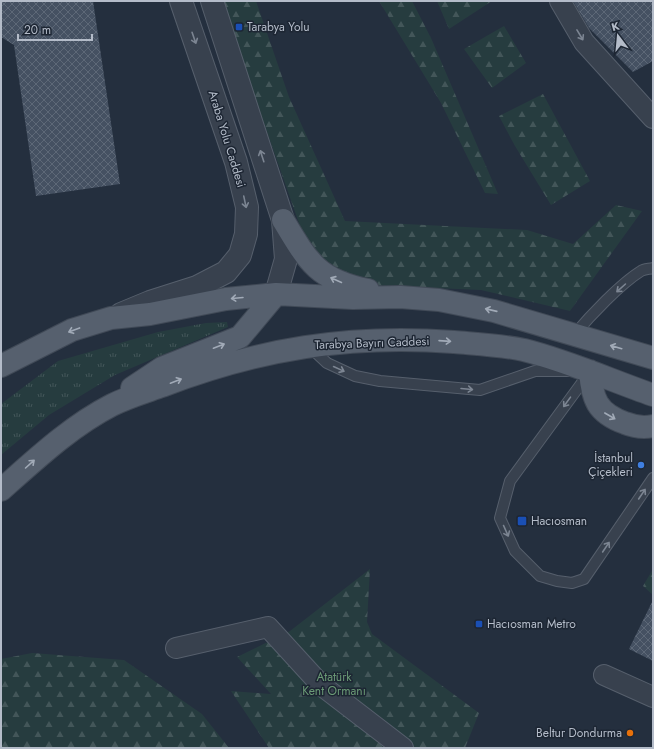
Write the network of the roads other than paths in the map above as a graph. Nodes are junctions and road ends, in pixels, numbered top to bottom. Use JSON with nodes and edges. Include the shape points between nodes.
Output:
{"nodes":[{"id":1,"x":181,"y":1,"type":"edge"},
{"id":2,"x":212,"y":1,"type":"edge"},
{"id":3,"x":560,"y":1,"type":"edge"},
{"id":4,"x":653,"y":118,"type":"edge"},
{"id":5,"x":283,"y":220,"type":"junction"},
{"id":6,"x":653,"y":268,"type":"edge"},
{"id":7,"x":276,"y":294,"type":"junction"},
{"id":8,"x":400,"y":297,"type":"junction"},
{"id":9,"x":111,"y":318,"type":"junction"},
{"id":10,"x":574,"y":335,"type":"junction"},
{"id":11,"x":309,"y":346,"type":"junction"},
{"id":12,"x":653,"y":358,"type":"edge"},
{"id":13,"x":1,"y":366,"type":"edge"},
{"id":14,"x":590,"y":371,"type":"junction"},
{"id":15,"x":653,"y":395,"type":"edge"},
{"id":16,"x":113,"y":405,"type":"junction"},
{"id":17,"x":653,"y":426,"type":"edge"},
{"id":18,"x":653,"y":478,"type":"edge"},
{"id":19,"x":1,"y":490,"type":"edge"},
{"id":20,"x":176,"y":648,"type":"dead end"},
{"id":21,"x":604,"y":674,"type":"dead end"},
{"id":22,"x":653,"y":697,"type":"edge"},
{"id":23,"x":403,"y":748,"type":"edge"}],
"edges":[{"from":1,"to":9,"type":"street","name":"Araba Yolu Caddesi","one_way":true,"via":[[236,162],[247,207],[246,234],[240,255],[226,272],[197,288],[150,302]]},
{"from":5,"to":2,"type":"street","one_way":true},
{"from":3,"to":4,"type":"street","one_way":true,"via":[[584,42]]},
{"from":5,"to":7,"type":"street","via":[[286,259]]},
{"from":8,"to":5,"type":"main road","one_way":true,"via":[[352,287],[323,274],[309,261]]},
{"from":6,"to":10,"type":"lane","one_way":true,"via":[[642,270],[629,281],[587,319]]},
{"from":7,"to":8,"type":"main road","via":[[353,298]]},
{"from":7,"to":9,"type":"main road","one_way":true,"via":[[226,299],[150,314]]},
{"from":16,"to":7,"type":"main road","one_way":true,"via":[[134,386],[162,368],[240,337]]},
{"from":10,"to":8,"type":"main road","one_way":true,"via":[[494,311],[439,300]]},
{"from":9,"to":13,"type":"main road","one_way":true,"via":[[72,330]]},
{"from":12,"to":10,"type":"main road","one_way":true},
{"from":11,"to":14,"type":"main road","name":"Tarabya Bayırı Caddesi","one_way":true,"via":[[347,342],[424,340],[477,344],[523,350]]},
{"from":11,"to":14,"type":"lane","one_way":true,"via":[[327,363],[355,376],[380,381],[480,390],[535,371]]},
{"from":16,"to":11,"type":"main road","name":"Tarabya Bayırı Caddesi","one_way":true,"via":[[196,373],[277,351]]},
{"from":14,"to":15,"type":"main road","name":"Tarabya Bayırı Caddesi"},
{"from":14,"to":17,"type":"main road","one_way":true,"via":[[596,404],[602,412],[634,426]]},
{"from":14,"to":18,"type":"lane","one_way":true,"via":[[510,481],[500,518],[515,551],[540,576],[557,582],[572,583],[584,579]]},
{"from":19,"to":16,"type":"main road","name":"Tarabya Bayırı Caddesi","one_way":true,"via":[[46,450]]},
{"from":20,"to":23,"type":"street","via":[[268,627],[321,684]]},
{"from":21,"to":22,"type":"street"}]}
